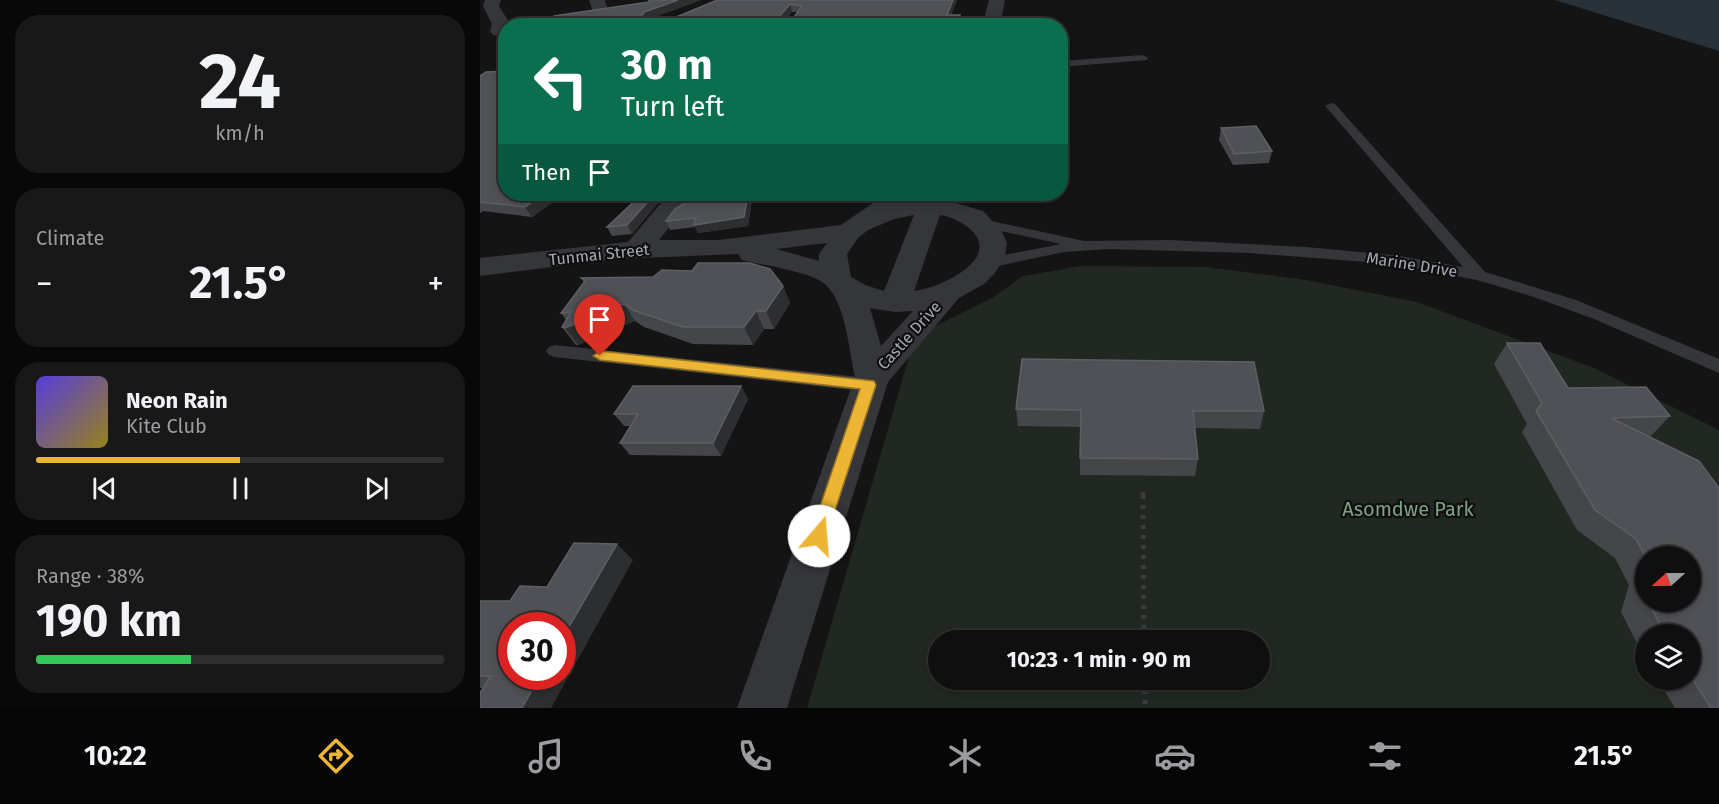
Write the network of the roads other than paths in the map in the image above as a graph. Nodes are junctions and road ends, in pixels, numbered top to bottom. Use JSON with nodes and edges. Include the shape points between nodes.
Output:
{"nodes":[{"id":1,"x":493,"y":0,"type":"edge"},
{"id":2,"x":997,"y":0,"type":"edge"},
{"id":3,"x":993,"y":18,"type":"edge"},
{"id":4,"x":498,"y":19,"type":"edge"},
{"id":5,"x":1143,"y":58,"type":"dead end"},
{"id":6,"x":1068,"y":63,"type":"edge"},
{"id":7,"x":1331,"y":106,"type":"dead end"},
{"id":8,"x":683,"y":201,"type":"edge"},
{"id":9,"x":892,"y":201,"type":"edge"},
{"id":10,"x":946,"y":203,"type":"edge"},
{"id":11,"x":982,"y":222,"type":"junction"},
{"id":12,"x":854,"y":228,"type":"junction"},
{"id":13,"x":1089,"y":245,"type":"junction"},
{"id":14,"x":718,"y":248,"type":"junction"},
{"id":15,"x":636,"y":249,"type":"junction"},
{"id":16,"x":988,"y":263,"type":"junction"},
{"id":17,"x":480,"y":267,"type":"edge"},
{"id":18,"x":1479,"y":275,"type":"junction"},
{"id":19,"x":842,"y":283,"type":"junction"},
{"id":20,"x":947,"y":293,"type":"junction"},
{"id":21,"x":895,"y":302,"type":"junction"},
{"id":22,"x":555,"y":351,"type":"dead end"},
{"id":23,"x":1719,"y":366,"type":"edge"},
{"id":24,"x":870,"y":381,"type":"junction"},
{"id":25,"x":762,"y":708,"type":"edge"}],
"edges":[{"from":1,"to":4,"type":"street","via":[[491,6]]},
{"from":2,"to":3,"type":"street"},
{"from":5,"to":6,"type":"lane"},
{"from":7,"to":18,"type":"lane"},
{"from":8,"to":15,"type":"street","via":[[669,210]]},
{"from":9,"to":12,"type":"street"},
{"from":10,"to":11,"type":"street"},
{"from":10,"to":12,"type":"street","via":[[890,212]]},
{"from":10,"to":21,"type":"street","name":"Castle Drive"},
{"from":11,"to":13,"type":"lane","name":"Marine Drive"},
{"from":11,"to":16,"type":"street","via":[[991,235],[993,248]]},
{"from":12,"to":14,"type":"street","name":"Tunmai Street"},
{"from":12,"to":19,"type":"street","via":[[833,254]]},
{"from":13,"to":16,"type":"lane","name":"Marine Drive"},
{"from":13,"to":18,"type":"lane","name":"Marine Drive","via":[[1311,252],[1405,261]]},
{"from":14,"to":15,"type":"street","name":"Tunmai Street"},
{"from":14,"to":19,"type":"street","name":"Tunmai Street","via":[[785,259]]},
{"from":15,"to":17,"type":"street","name":"Tunmai Street"},
{"from":16,"to":20,"type":"street","via":[[972,280]]},
{"from":18,"to":23,"type":"lane","name":"Marine Drive","via":[[1554,298]]},
{"from":19,"to":21,"type":"street","name":"Tunmai Street","via":[[869,298]]},
{"from":19,"to":24,"type":"street","name":"Castle Drive","via":[[859,321]]},
{"from":20,"to":21,"type":"street","name":"Tunmai Street"},
{"from":20,"to":24,"type":"street","name":"Castle Drive"},
{"from":22,"to":24,"type":"lane"},
{"from":24,"to":25,"type":"street","name":"Castle Drive"}]}
